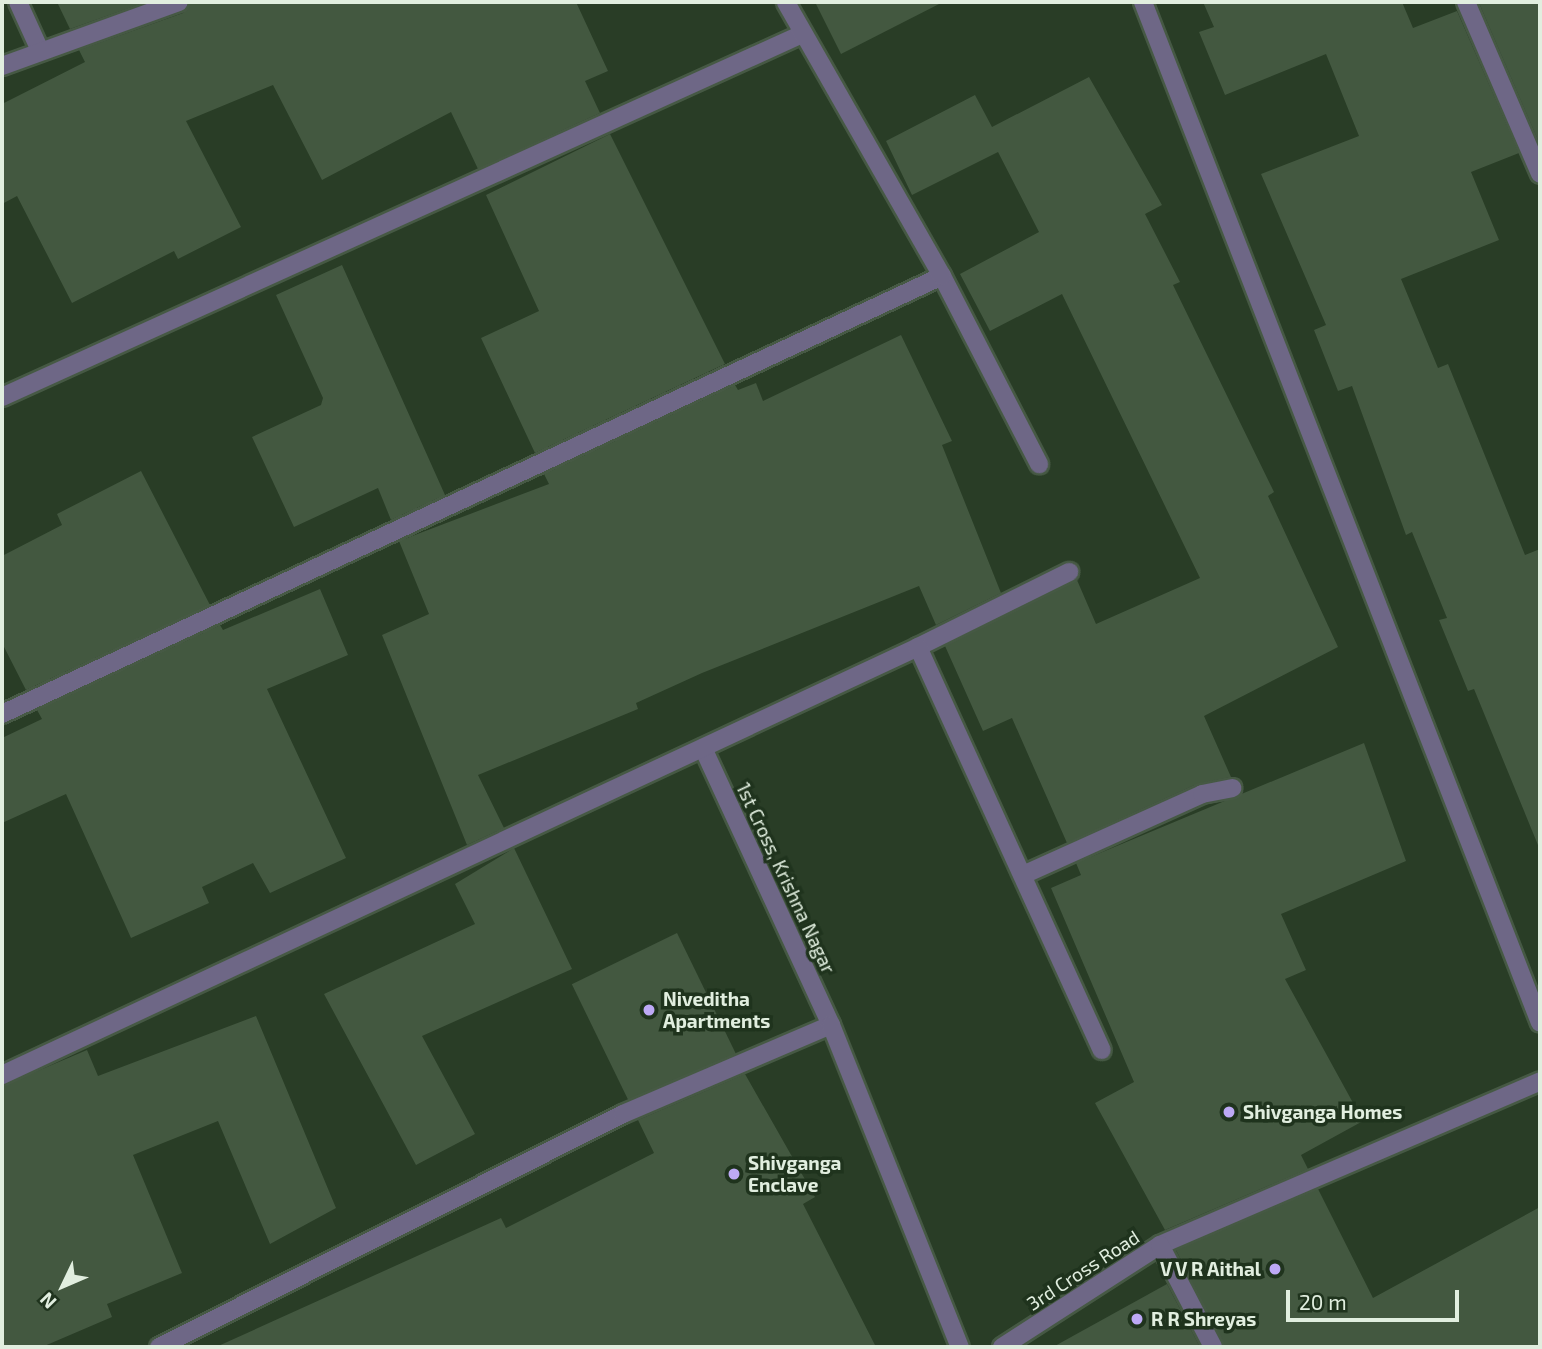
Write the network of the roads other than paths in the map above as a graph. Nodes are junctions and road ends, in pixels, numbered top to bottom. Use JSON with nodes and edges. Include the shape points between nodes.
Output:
{"nodes":[{"id":1,"x":18,"y":2,"type":"edge"},
{"id":2,"x":179,"y":2,"type":"edge"},
{"id":3,"x":786,"y":2,"type":"edge"},
{"id":4,"x":1143,"y":2,"type":"edge"},
{"id":5,"x":1466,"y":2,"type":"edge"},
{"id":6,"x":800,"y":35,"type":"junction"},
{"id":7,"x":39,"y":48,"type":"junction"},
{"id":8,"x":2,"y":66,"type":"edge"},
{"id":9,"x":1540,"y":174,"type":"edge"},
{"id":10,"x":942,"y":276,"type":"junction"},
{"id":11,"x":2,"y":397,"type":"edge"},
{"id":12,"x":1039,"y":464,"type":"dead end"},
{"id":13,"x":1069,"y":572,"type":"dead end"},
{"id":14,"x":918,"y":647,"type":"junction"},
{"id":15,"x":2,"y":713,"type":"edge"},
{"id":16,"x":703,"y":748,"type":"junction"},
{"id":17,"x":1232,"y":788,"type":"dead end"},
{"id":18,"x":1023,"y":874,"type":"junction"},
{"id":19,"x":1533,"y":978,"type":"edge"},
{"id":20,"x":1540,"y":1023,"type":"edge"},
{"id":21,"x":831,"y":1025,"type":"junction"},
{"id":22,"x":1102,"y":1050,"type":"dead end"},
{"id":23,"x":2,"y":1075,"type":"edge"},
{"id":24,"x":1540,"y":1081,"type":"edge"},
{"id":25,"x":1160,"y":1245,"type":"junction"},
{"id":26,"x":159,"y":1347,"type":"edge"},
{"id":27,"x":960,"y":1347,"type":"edge"},
{"id":28,"x":1002,"y":1347,"type":"edge"},
{"id":29,"x":1213,"y":1347,"type":"edge"}],
"edges":[{"from":1,"to":7,"type":"street"},
{"from":2,"to":7,"type":"street"},
{"from":3,"to":6,"type":"street"},
{"from":4,"to":19,"type":"street"},
{"from":5,"to":9,"type":"street"},
{"from":6,"to":10,"type":"street"},
{"from":6,"to":11,"type":"street"},
{"from":7,"to":8,"type":"street"},
{"from":10,"to":12,"type":"street"},
{"from":10,"to":15,"type":"street"},
{"from":13,"to":14,"type":"street"},
{"from":14,"to":16,"type":"street"},
{"from":14,"to":18,"type":"street"},
{"from":16,"to":21,"type":"street","name":"1st Cross, Krishna Nagar"},
{"from":16,"to":23,"type":"street"},
{"from":17,"to":18,"type":"street","via":[[1202,794]]},
{"from":18,"to":22,"type":"street"},
{"from":19,"to":20,"type":"street"},
{"from":21,"to":26,"type":"street","via":[[623,1114]]},
{"from":21,"to":27,"type":"street","name":"1st Cross, Krishna Nagar"},
{"from":24,"to":25,"type":"street"},
{"from":25,"to":28,"type":"street","name":"3rd Cross Road"},
{"from":25,"to":29,"type":"street","name":"3rd Cross Road"}]}
